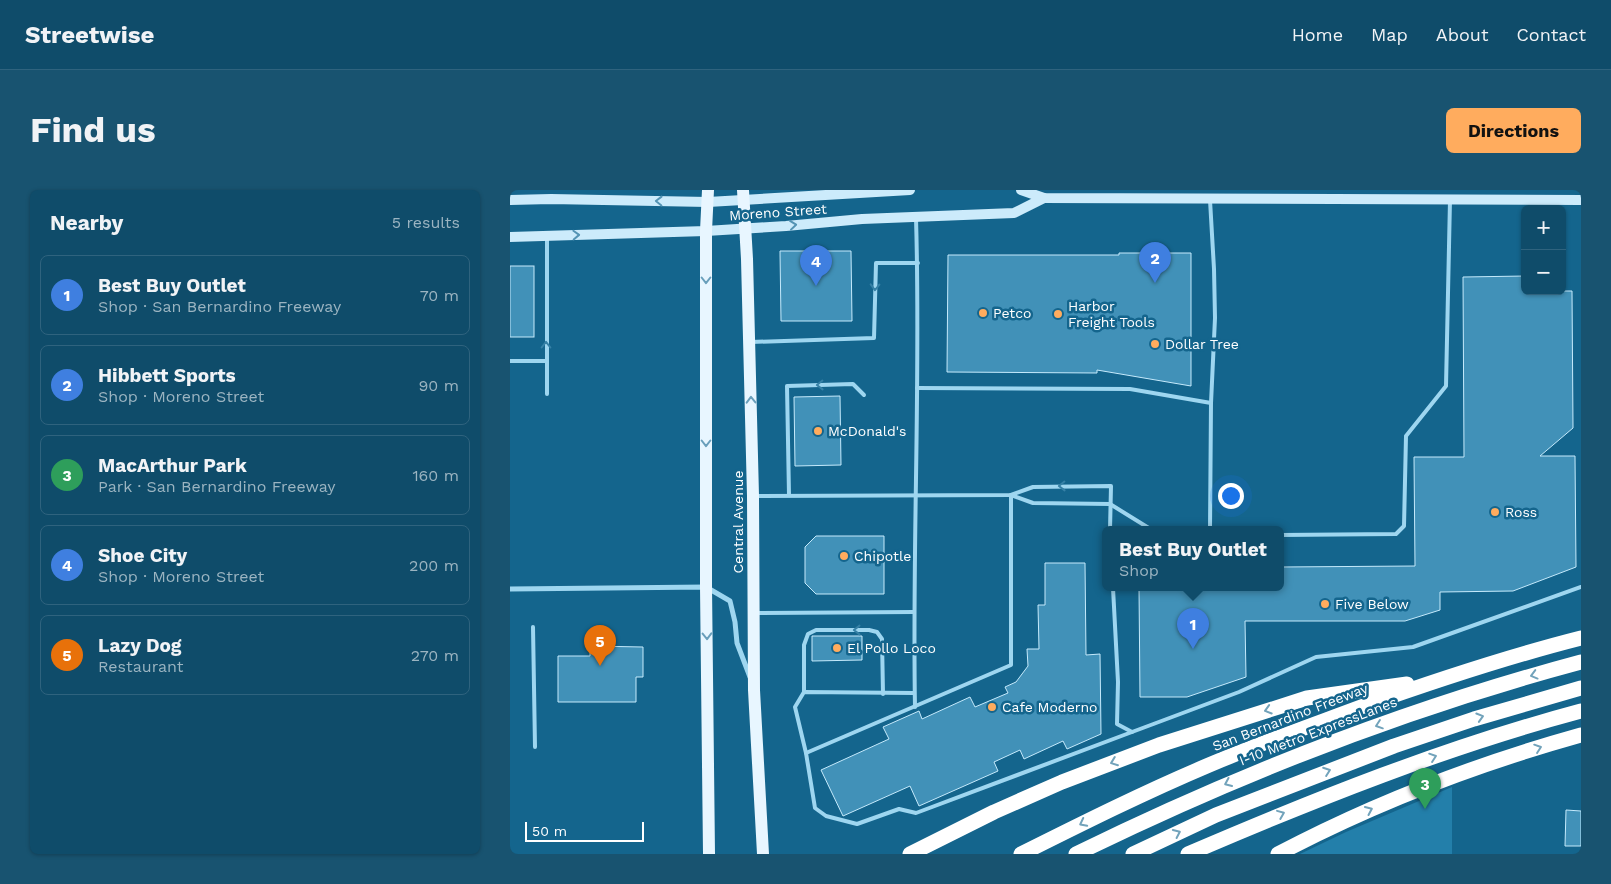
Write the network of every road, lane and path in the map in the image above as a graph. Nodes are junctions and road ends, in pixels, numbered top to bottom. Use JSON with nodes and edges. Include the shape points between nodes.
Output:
{"nodes":[{"id":1,"x":910,"y":190,"type":"edge"},
{"id":2,"x":1021,"y":190,"type":"edge"},
{"id":3,"x":743,"y":195,"type":"edge"},
{"id":4,"x":1187,"y":195,"type":"edge"},
{"id":5,"x":1278,"y":195,"type":"edge"},
{"id":6,"x":708,"y":196,"type":"edge"},
{"id":7,"x":1044,"y":198,"type":"junction"},
{"id":8,"x":1450,"y":198,"type":"junction"},
{"id":9,"x":510,"y":200,"type":"edge"},
{"id":10,"x":1210,"y":200,"type":"junction"},
{"id":11,"x":1581,"y":200,"type":"edge"},
{"id":12,"x":916,"y":215,"type":"junction"},
{"id":13,"x":744,"y":228,"type":"junction"},
{"id":14,"x":706,"y":231,"type":"junction"},
{"id":15,"x":510,"y":236,"type":"edge"},
{"id":16,"x":547,"y":236,"type":"junction"},
{"id":17,"x":918,"y":263,"type":"junction"},
{"id":18,"x":749,"y":342,"type":"junction"},
{"id":19,"x":510,"y":361,"type":"edge"},
{"id":20,"x":546,"y":361,"type":"junction"},
{"id":21,"x":917,"y":388,"type":"junction"},
{"id":22,"x":547,"y":394,"type":"dead end"},
{"id":23,"x":864,"y":395,"type":"dead end"},
{"id":24,"x":1211,"y":403,"type":"junction"},
{"id":25,"x":789,"y":495,"type":"junction"},
{"id":26,"x":916,"y":495,"type":"junction"},
{"id":27,"x":1012,"y":495,"type":"junction"},
{"id":28,"x":753,"y":496,"type":"junction"},
{"id":29,"x":1110,"y":504,"type":"junction"},
{"id":30,"x":1110,"y":526,"type":"edge"},
{"id":31,"x":1146,"y":526,"type":"edge"},
{"id":32,"x":1210,"y":526,"type":"edge"},
{"id":33,"x":1284,"y":535,"type":"edge"},
{"id":34,"x":706,"y":587,"type":"junction"},
{"id":35,"x":1581,"y":587,"type":"edge"},
{"id":36,"x":510,"y":589,"type":"edge"},
{"id":37,"x":1113,"y":591,"type":"edge"},
{"id":38,"x":914,"y":612,"type":"junction"},
{"id":39,"x":753,"y":613,"type":"junction"},
{"id":40,"x":533,"y":627,"type":"dead end"},
{"id":41,"x":1581,"y":638,"type":"edge"},
{"id":42,"x":1581,"y":662,"type":"edge"},
{"id":43,"x":1436,"y":680,"type":"junction"},
{"id":44,"x":1581,"y":688,"type":"edge"},
{"id":45,"x":754,"y":690,"type":"junction"},
{"id":46,"x":804,"y":692,"type":"junction"},
{"id":47,"x":914,"y":693,"type":"junction"},
{"id":48,"x":884,"y":694,"type":"junction"},
{"id":49,"x":915,"y":707,"type":"junction"},
{"id":50,"x":1581,"y":711,"type":"edge"},
{"id":51,"x":1132,"y":732,"type":"junction"},
{"id":52,"x":1581,"y":735,"type":"edge"},
{"id":53,"x":534,"y":747,"type":"dead end"},
{"id":54,"x":806,"y":753,"type":"junction"},
{"id":55,"x":710,"y":854,"type":"edge"},
{"id":56,"x":763,"y":854,"type":"edge"},
{"id":57,"x":910,"y":854,"type":"edge"},
{"id":58,"x":1021,"y":854,"type":"edge"},
{"id":59,"x":1076,"y":854,"type":"edge"},
{"id":60,"x":1133,"y":854,"type":"edge"},
{"id":61,"x":1188,"y":854,"type":"edge"},
{"id":62,"x":1278,"y":854,"type":"edge"}],
"edges":[{"from":1,"to":3,"type":"street","name":"Moreno Street"},
{"from":2,"to":7,"type":"street","name":"Moreno Street"},
{"from":3,"to":6,"type":"street","name":"Moreno Street"},
{"from":3,"to":13,"type":"main road","name":"Central Avenue"},
{"from":4,"to":7,"type":"street","name":"Moreno Street"},
{"from":4,"to":10,"type":"street","name":"Moreno Street"},
{"from":5,"to":8,"type":"street","name":"Moreno Street"},
{"from":5,"to":10,"type":"street","name":"Moreno Street"},
{"from":6,"to":9,"type":"street","name":"Moreno Street","one_way":true},
{"from":6,"to":14,"type":"main road"},
{"from":7,"to":12,"type":"street","name":"Moreno Street","via":[[1014,213]]},
{"from":8,"to":11,"type":"street","name":"Moreno Street"},
{"from":8,"to":33,"type":"lane","via":[[1446,386],[1406,436],[1404,526],[1396,534]]},
{"from":10,"to":24,"type":"lane","via":[[1215,318]]},
{"from":13,"to":12,"type":"street","name":"Moreno Street","one_way":true},
{"from":12,"to":17,"type":"lane"},
{"from":13,"to":14,"type":"street","name":"Moreno Street"},
{"from":13,"to":18,"type":"main road","name":"Central Avenue"},
{"from":16,"to":14,"type":"street","name":"Moreno Street","one_way":true},
{"from":14,"to":34,"type":"main road","one_way":true},
{"from":15,"to":16,"type":"street","name":"Moreno Street"},
{"from":20,"to":16,"type":"lane","one_way":true},
{"from":17,"to":18,"type":"lane","one_way":true,"via":[[876,263],[874,338]]},
{"from":17,"to":21,"type":"lane"},
{"from":28,"to":18,"type":"main road","name":"Central Avenue","one_way":true},
{"from":19,"to":20,"type":"lane"},
{"from":20,"to":22,"type":"lane"},
{"from":21,"to":24,"type":"lane","via":[[1130,389]]},
{"from":21,"to":26,"type":"lane"},
{"from":23,"to":25,"type":"lane","one_way":true,"via":[[853,384],[787,386]]},
{"from":24,"to":32,"type":"lane"},
{"from":25,"to":26,"type":"lane"},
{"from":25,"to":28,"type":"lane"},
{"from":26,"to":27,"type":"lane"},
{"from":26,"to":38,"type":"lane"},
{"from":27,"to":29,"type":"lane","via":[[1032,503]]},
{"from":29,"to":27,"type":"lane","one_way":true,"via":[[1111,486],[1033,487]]},
{"from":27,"to":49,"type":"lane","via":[[1011,665]]},
{"from":28,"to":39,"type":"main road","name":"Central Avenue"},
{"from":29,"to":30,"type":"lane"},
{"from":29,"to":31,"type":"lane"},
{"from":34,"to":36,"type":"street"},
{"from":34,"to":45,"type":"street","via":[[730,601],[737,643]]},
{"from":34,"to":55,"type":"main road","one_way":true},
{"from":35,"to":51,"type":"lane","via":[[1413,647],[1316,657],[1239,692]]},
{"from":37,"to":51,"type":"lane","via":[[1117,724]]},
{"from":38,"to":39,"type":"lane"},
{"from":38,"to":47,"type":"lane"},
{"from":39,"to":45,"type":"main road","name":"Central Avenue"},
{"from":40,"to":53,"type":"lane"},
{"from":41,"to":43,"type":"highway","name":"San Bernardino Freeway"},
{"from":42,"to":59,"type":"highway","name":"I-10 Metro ExpressLanes","one_way":true,"via":[[1432,706],[1337,740],[1152,816]]},
{"from":43,"to":57,"type":"highway","one_way":true,"via":[[1307,698],[1205,729],[1062,782]]},
{"from":43,"to":58,"type":"highway","name":"San Bernardino Freeway","one_way":true,"via":[[1210,765],[1110,809]]},
{"from":60,"to":44,"type":"highway","one_way":true,"via":[[1216,815],[1385,749]]},
{"from":45,"to":56,"type":"main road","name":"Central Avenue"},
{"from":46,"to":48,"type":"lane"},
{"from":48,"to":46,"type":"lane","one_way":true,"via":[[882,639],[877,632],[870,630],[816,630],[808,634],[804,645]]},
{"from":46,"to":54,"type":"lane","via":[[795,707]]},
{"from":47,"to":48,"type":"lane"},
{"from":47,"to":49,"type":"lane"},
{"from":49,"to":54,"type":"lane"},
{"from":61,"to":50,"type":"highway","one_way":true,"via":[[1383,774]]},
{"from":51,"to":54,"type":"lane","via":[[916,813],[900,809],[856,824],[826,816],[815,808]]},
{"from":62,"to":52,"type":"highway","one_way":true,"via":[[1396,799]]}]}
